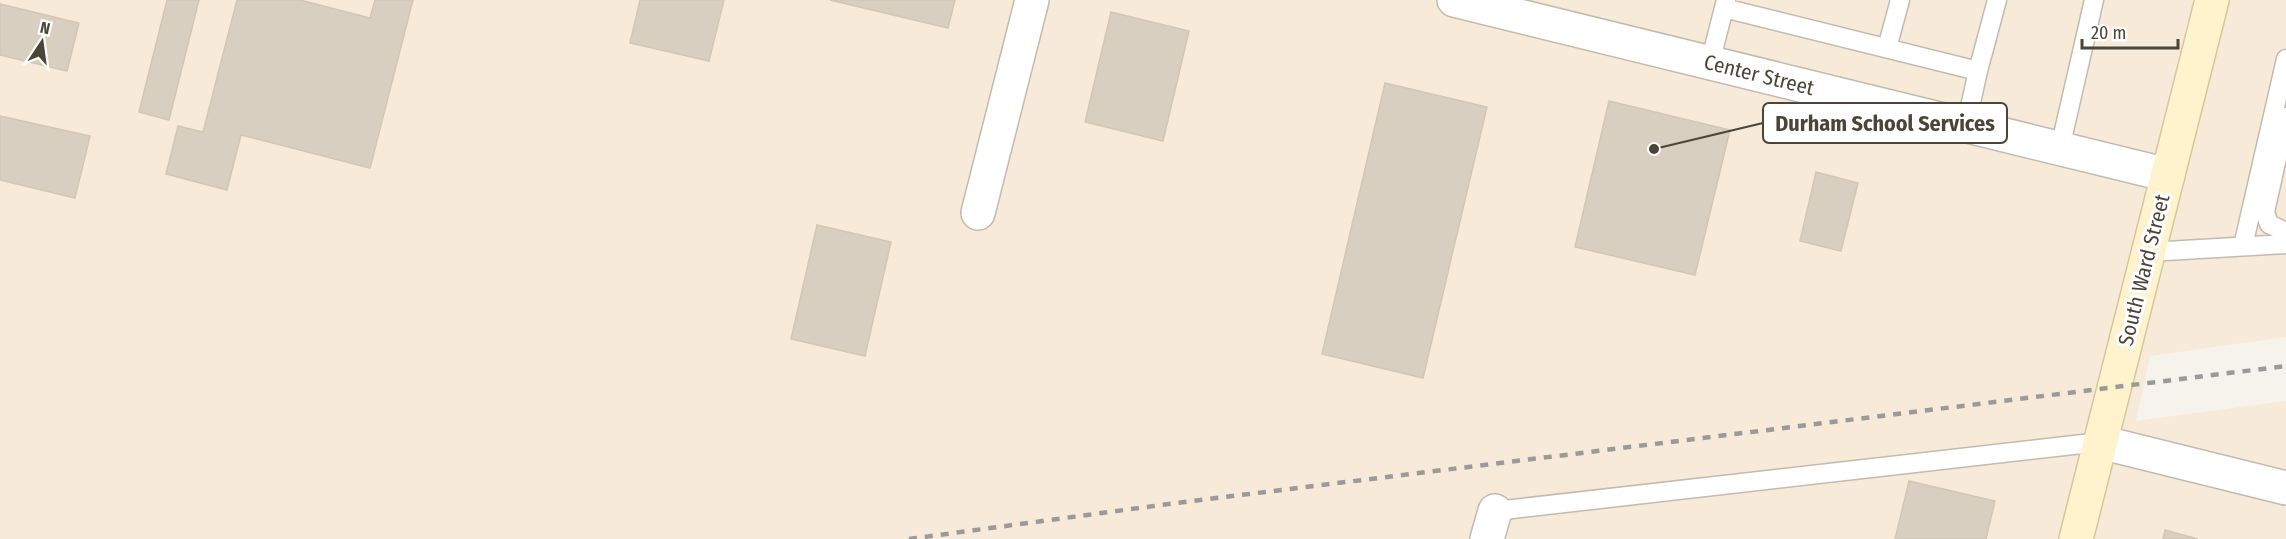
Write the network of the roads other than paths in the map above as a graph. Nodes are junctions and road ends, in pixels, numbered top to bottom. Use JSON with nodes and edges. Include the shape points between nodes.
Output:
{"nodes":[{"id":1,"x":1032,"y":0,"type":"edge"},
{"id":2,"x":1454,"y":0,"type":"edge"},
{"id":3,"x":1900,"y":0,"type":"edge"},
{"id":4,"x":1997,"y":0,"type":"edge"},
{"id":5,"x":2094,"y":0,"type":"edge"},
{"id":6,"x":2212,"y":0,"type":"edge"},
{"id":7,"x":1725,"y":4,"type":"edge"},
{"id":8,"x":1887,"y":48,"type":"junction"},
{"id":9,"x":2286,"y":59,"type":"edge"},
{"id":10,"x":1710,"y":63,"type":"junction"},
{"id":11,"x":1978,"y":71,"type":"junction"},
{"id":12,"x":2286,"y":117,"type":"edge"},
{"id":13,"x":1966,"y":125,"type":"junction"},
{"id":14,"x":2060,"y":148,"type":"junction"},
{"id":15,"x":2168,"y":175,"type":"junction"},
{"id":16,"x":978,"y":213,"type":"dead end"},
{"id":17,"x":2286,"y":232,"type":"edge"},
{"id":18,"x":2286,"y":244,"type":"edge"},
{"id":19,"x":2243,"y":246,"type":"junction"},
{"id":20,"x":2149,"y":252,"type":"junction"},
{"id":21,"x":2100,"y":442,"type":"junction"},
{"id":22,"x":2286,"y":488,"type":"edge"},
{"id":23,"x":1491,"y":525,"type":"edge"},
{"id":24,"x":2076,"y":539,"type":"edge"}],
"edges":[{"from":1,"to":16,"type":"street"},
{"from":2,"to":10,"type":"street","name":"Center Street"},
{"from":3,"to":8,"type":"lane"},
{"from":4,"to":11,"type":"lane"},
{"from":5,"to":14,"type":"lane"},
{"from":6,"to":15,"type":"street","name":"South Ward Street"},
{"from":7,"to":8,"type":"lane"},
{"from":7,"to":10,"type":"lane"},
{"from":8,"to":11,"type":"lane"},
{"from":9,"to":19,"type":"lane"},
{"from":10,"to":13,"type":"street","name":"Center Street"},
{"from":11,"to":13,"type":"lane"},
{"from":12,"to":17,"type":"lane","via":[[2265,213],[2270,225]]},
{"from":13,"to":14,"type":"street","name":"Center Street"},
{"from":14,"to":15,"type":"street","name":"Center Street"},
{"from":15,"to":20,"type":"street","name":"South Ward Street"},
{"from":18,"to":19,"type":"lane"},
{"from":19,"to":20,"type":"lane"},
{"from":20,"to":21,"type":"street","name":"South Ward Street"},
{"from":21,"to":22,"type":"street"},
{"from":21,"to":23,"type":"lane"},
{"from":21,"to":24,"type":"street","name":"South Ward Street"}]}
